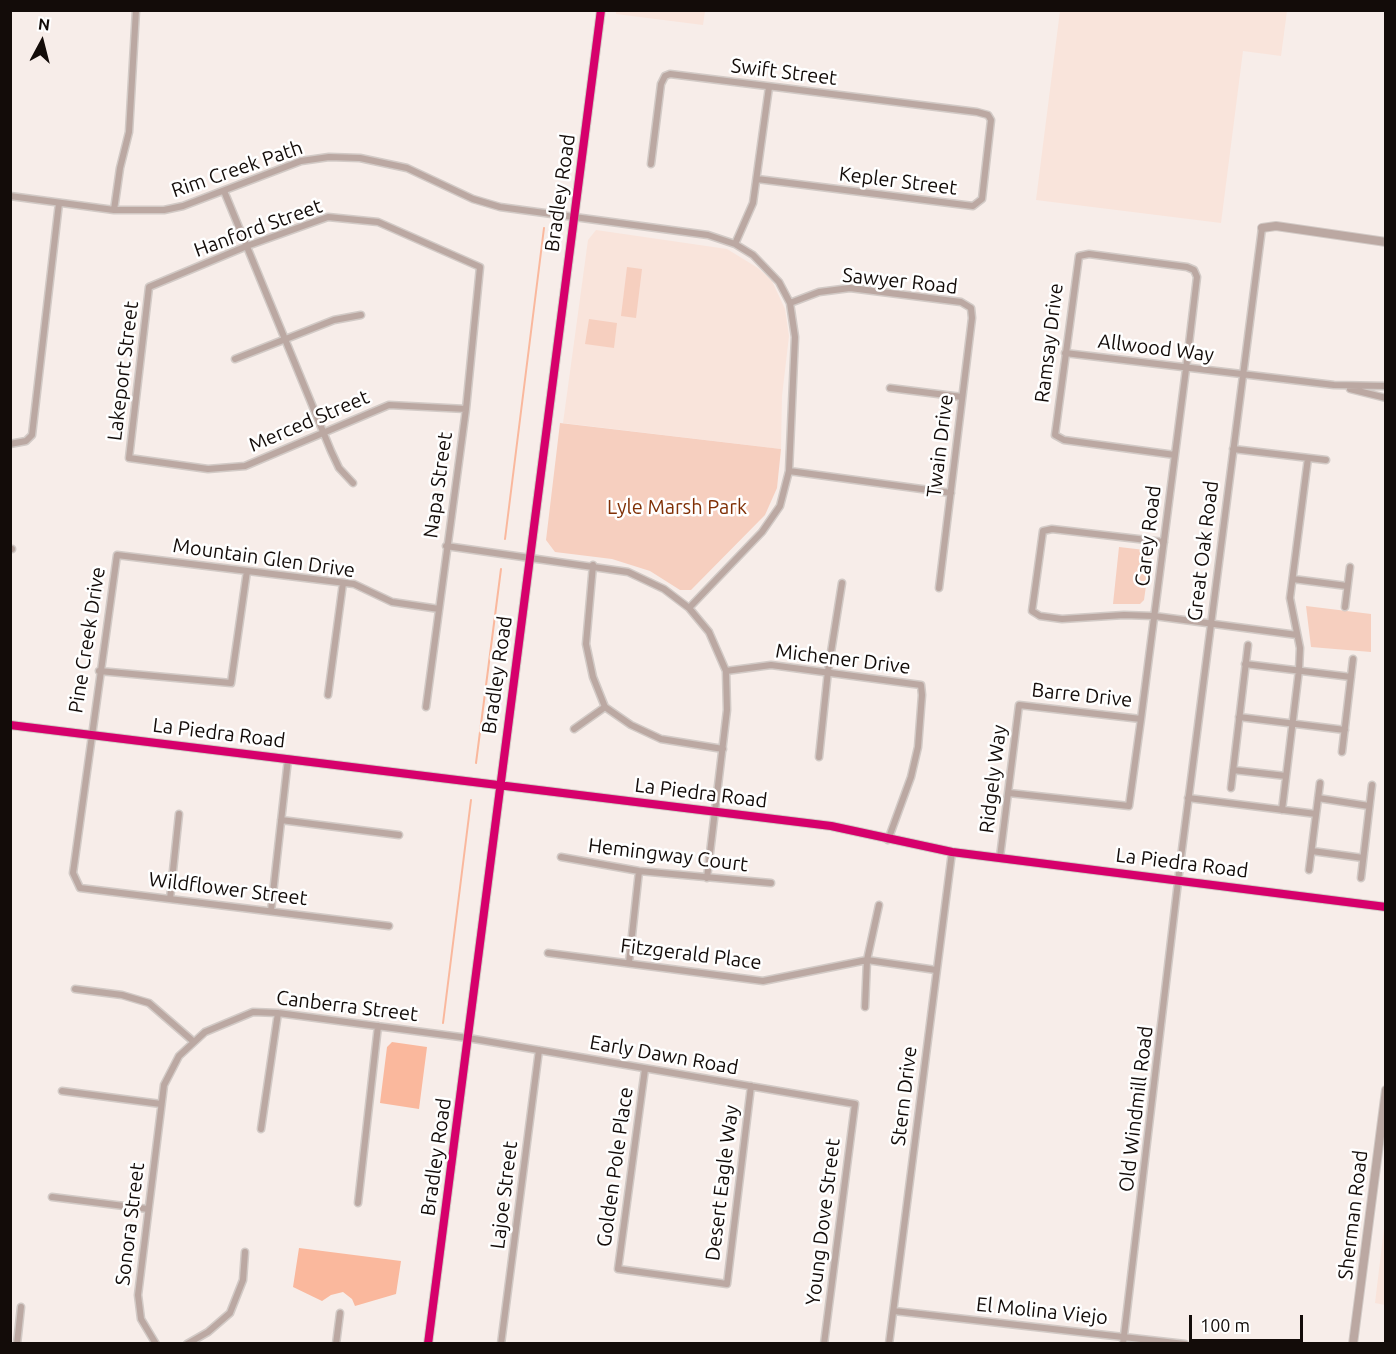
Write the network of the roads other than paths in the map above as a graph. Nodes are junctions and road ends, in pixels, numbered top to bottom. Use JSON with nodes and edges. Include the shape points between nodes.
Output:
{"nodes":[{"id":1,"x":136,"y":10,"type":"edge"},
{"id":2,"x":601,"y":10,"type":"edge"},
{"id":3,"x":769,"y":87,"type":"junction"},
{"id":4,"x":988,"y":115,"type":"joint"},
{"id":5,"x":651,"y":164,"type":"dead end"},
{"id":6,"x":758,"y":179,"type":"junction"},
{"id":7,"x":224,"y":191,"type":"junction"},
{"id":8,"x":10,"y":196,"type":"edge"},
{"id":9,"x":59,"y":203,"type":"junction"},
{"id":10,"x":114,"y":210,"type":"junction"},
{"id":11,"x":573,"y":218,"type":"junction"},
{"id":12,"x":1262,"y":228,"type":"joint"},
{"id":13,"x":1386,"y":242,"type":"edge"},
{"id":14,"x":735,"y":244,"type":"junction"},
{"id":15,"x":247,"y":246,"type":"junction"},
{"id":16,"x":480,"y":267,"type":"joint"},
{"id":17,"x":1194,"y":270,"type":"joint"},
{"id":18,"x":149,"y":287,"type":"joint"},
{"id":19,"x":790,"y":303,"type":"junction"},
{"id":20,"x":971,"y":308,"type":"joint"},
{"id":21,"x":361,"y":315,"type":"dead end"},
{"id":22,"x":286,"y":340,"type":"junction"},
{"id":23,"x":1065,"y":353,"type":"junction"},
{"id":24,"x":235,"y":360,"type":"dead end"},
{"id":25,"x":1186,"y":369,"type":"junction"},
{"id":26,"x":1242,"y":375,"type":"junction"},
{"id":27,"x":1334,"y":385,"type":"junction"},
{"id":28,"x":1386,"y":386,"type":"edge"},
{"id":29,"x":890,"y":388,"type":"dead end"},
{"id":30,"x":962,"y":397,"type":"junction"},
{"id":31,"x":1386,"y":398,"type":"edge"},
{"id":32,"x":466,"y":409,"type":"junction"},
{"id":33,"x":324,"y":431,"type":"junction"},
{"id":34,"x":10,"y":444,"type":"edge"},
{"id":35,"x":1233,"y":449,"type":"junction"},
{"id":36,"x":1175,"y":455,"type":"junction"},
{"id":37,"x":129,"y":458,"type":"joint"},
{"id":38,"x":1308,"y":458,"type":"junction"},
{"id":39,"x":1326,"y":460,"type":"dead end"},
{"id":40,"x":789,"y":471,"type":"junction"},
{"id":41,"x":353,"y":483,"type":"dead end"},
{"id":42,"x":951,"y":493,"type":"junction"},
{"id":43,"x":1164,"y":542,"type":"junction"},
{"id":44,"x":446,"y":546,"type":"junction"},
{"id":45,"x":117,"y":555,"type":"joint"},
{"id":46,"x":529,"y":557,"type":"junction"},
{"id":47,"x":593,"y":565,"type":"junction"},
{"id":48,"x":1350,"y":567,"type":"dead end"},
{"id":49,"x":247,"y":571,"type":"junction"},
{"id":50,"x":1293,"y":579,"type":"junction"},
{"id":51,"x":343,"y":583,"type":"junction"},
{"id":52,"x":842,"y":584,"type":"dead end"},
{"id":53,"x":1347,"y":586,"type":"junction"},
{"id":54,"x":939,"y":588,"type":"dead end"},
{"id":55,"x":1345,"y":607,"type":"dead end"},
{"id":56,"x":689,"y":608,"type":"junction"},
{"id":57,"x":439,"y":609,"type":"junction"},
{"id":58,"x":1154,"y":616,"type":"junction"},
{"id":59,"x":1211,"y":623,"type":"junction"},
{"id":60,"x":1297,"y":635,"type":"junction"},
{"id":61,"x":1248,"y":645,"type":"dead end"},
{"id":62,"x":1353,"y":659,"type":"dead end"},
{"id":63,"x":1245,"y":664,"type":"junction"},
{"id":64,"x":99,"y":670,"type":"junction"},
{"id":65,"x":1299,"y":670,"type":"junction"},
{"id":66,"x":726,"y":671,"type":"junction"},
{"id":67,"x":828,"y":671,"type":"junction"},
{"id":68,"x":1351,"y":677,"type":"junction"},
{"id":69,"x":328,"y":695,"type":"dead end"},
{"id":70,"x":1019,"y":705,"type":"joint"},
{"id":71,"x":426,"y":707,"type":"dead end"},
{"id":72,"x":605,"y":707,"type":"junction"},
{"id":73,"x":1239,"y":717,"type":"junction"},
{"id":74,"x":1141,"y":718,"type":"junction"},
{"id":75,"x":1293,"y":724,"type":"junction"},
{"id":76,"x":10,"y":725,"type":"edge"},
{"id":77,"x":574,"y":729,"type":"dead end"},
{"id":78,"x":1345,"y":730,"type":"junction"},
{"id":79,"x":90,"y":734,"type":"junction"},
{"id":80,"x":723,"y":749,"type":"junction"},
{"id":81,"x":1342,"y":752,"type":"dead end"},
{"id":82,"x":819,"y":757,"type":"dead end"},
{"id":83,"x":288,"y":759,"type":"junction"},
{"id":84,"x":1233,"y":770,"type":"junction"},
{"id":85,"x":1286,"y":776,"type":"junction"},
{"id":86,"x":1320,"y":783,"type":"dead end"},
{"id":87,"x":499,"y":785,"type":"junction"},
{"id":88,"x":1372,"y":785,"type":"dead end"},
{"id":89,"x":1231,"y":788,"type":"dead end"},
{"id":90,"x":1009,"y":793,"type":"junction"},
{"id":91,"x":1188,"y":798,"type":"junction"},
{"id":92,"x":1318,"y":798,"type":"junction"},
{"id":93,"x":1370,"y":806,"type":"junction"},
{"id":94,"x":1282,"y":810,"type":"junction"},
{"id":95,"x":714,"y":812,"type":"junction"},
{"id":96,"x":179,"y":814,"type":"dead end"},
{"id":97,"x":1316,"y":814,"type":"junction"},
{"id":98,"x":281,"y":820,"type":"junction"},
{"id":99,"x":399,"y":835,"type":"dead end"},
{"id":100,"x":888,"y":840,"type":"junction"},
{"id":101,"x":1312,"y":851,"type":"junction"},
{"id":102,"x":952,"y":852,"type":"junction"},
{"id":103,"x":1000,"y":856,"type":"junction"},
{"id":104,"x":561,"y":857,"type":"dead end"},
{"id":105,"x":1363,"y":858,"type":"junction"},
{"id":106,"x":1309,"y":870,"type":"dead end"},
{"id":107,"x":639,"y":872,"type":"junction"},
{"id":108,"x":72,"y":873,"type":"joint"},
{"id":109,"x":707,"y":878,"type":"junction"},
{"id":110,"x":1360,"y":878,"type":"dead end"},
{"id":111,"x":1178,"y":879,"type":"junction"},
{"id":112,"x":771,"y":883,"type":"dead end"},
{"id":113,"x":170,"y":899,"type":"junction"},
{"id":114,"x":879,"y":905,"type":"dead end"},
{"id":115,"x":1386,"y":907,"type":"edge"},
{"id":116,"x":271,"y":911,"type":"junction"},
{"id":117,"x":388,"y":926,"type":"dead end"},
{"id":118,"x":548,"y":953,"type":"dead end"},
{"id":119,"x":867,"y":960,"type":"junction"},
{"id":120,"x":629,"y":963,"type":"junction"},
{"id":121,"x":936,"y":970,"type":"junction"},
{"id":122,"x":75,"y":989,"type":"dead end"},
{"id":123,"x":865,"y":1007,"type":"dead end"},
{"id":124,"x":278,"y":1013,"type":"junction"},
{"id":125,"x":378,"y":1026,"type":"junction"},
{"id":126,"x":468,"y":1038,"type":"junction"},
{"id":127,"x":194,"y":1042,"type":"junction"},
{"id":128,"x":539,"y":1050,"type":"junction"},
{"id":129,"x":645,"y":1068,"type":"junction"},
{"id":130,"x":751,"y":1086,"type":"junction"},
{"id":131,"x":1386,"y":1090,"type":"edge"},
{"id":132,"x":62,"y":1091,"type":"dead end"},
{"id":133,"x":161,"y":1104,"type":"junction"},
{"id":134,"x":855,"y":1104,"type":"joint"},
{"id":135,"x":261,"y":1129,"type":"dead end"},
{"id":136,"x":52,"y":1197,"type":"dead end"},
{"id":137,"x":358,"y":1203,"type":"dead end"},
{"id":138,"x":148,"y":1209,"type":"junction"},
{"id":139,"x":245,"y":1252,"type":"dead end"},
{"id":140,"x":727,"y":1284,"type":"joint"},
{"id":141,"x":21,"y":1307,"type":"dead end"},
{"id":142,"x":894,"y":1311,"type":"junction"},
{"id":143,"x":340,"y":1313,"type":"dead end"},
{"id":144,"x":1124,"y":1340,"type":"edge"},
{"id":145,"x":17,"y":1344,"type":"edge"},
{"id":146,"x":156,"y":1344,"type":"edge"},
{"id":147,"x":187,"y":1344,"type":"edge"},
{"id":148,"x":336,"y":1344,"type":"edge"},
{"id":149,"x":428,"y":1344,"type":"edge"},
{"id":150,"x":501,"y":1344,"type":"edge"},
{"id":151,"x":824,"y":1344,"type":"edge"},
{"id":152,"x":889,"y":1344,"type":"edge"},
{"id":153,"x":1185,"y":1344,"type":"edge"},
{"id":154,"x":1353,"y":1344,"type":"edge"}],
"edges":[{"from":1,"to":10,"type":"street","via":[[129,132]]},
{"from":2,"to":11,"type":"street","name":"Bradley Road"},
{"from":3,"to":4,"type":"street","name":"Swift Street"},
{"from":3,"to":5,"type":"street","name":"Swift Street","via":[[677,74],[665,76]]},
{"from":3,"to":6,"type":"street"},
{"from":4,"to":6,"type":"street","name":"Kepler Street","via":[[991,125],[982,199],[972,206]]},
{"from":6,"to":14,"type":"street"},
{"from":7,"to":10,"type":"street","name":"Rim Creek Path","via":[[174,209]]},
{"from":7,"to":11,"type":"street","name":"Rim Creek Path","via":[[301,161],[360,158],[407,168],[486,204]]},
{"from":7,"to":15,"type":"street"},
{"from":8,"to":9,"type":"street","name":"Rim Creek Path"},
{"from":9,"to":10,"type":"street","name":"Rim Creek Path"},
{"from":9,"to":34,"type":"street","via":[[32,435],[26,441]]},
{"from":11,"to":14,"type":"street","name":"Rim Creek Path","via":[[708,235]]},
{"from":11,"to":46,"type":"street","name":"Bradley Road"},
{"from":12,"to":13,"type":"street","via":[[1276,226]]},
{"from":12,"to":26,"type":"street","name":"Great Oak Road"},
{"from":14,"to":19,"type":"street","name":"Rim Creek Path","via":[[765,265]]},
{"from":15,"to":16,"type":"street","name":"Hanford Street","via":[[328,217],[347,217],[378,222]]},
{"from":15,"to":18,"type":"street","name":"Hanford Street"},
{"from":15,"to":22,"type":"street"},
{"from":16,"to":32,"type":"street","name":"Napa Street"},
{"from":17,"to":23,"type":"street","name":"Ramsay Drive","via":[[1089,254],[1079,256]]},
{"from":17,"to":25,"type":"street","name":"Carey Road","via":[[1197,277]]},
{"from":18,"to":37,"type":"street","name":"Lakeport Street"},
{"from":19,"to":20,"type":"street","name":"Sawyer Road","via":[[819,292],[850,288],[961,302]]},
{"from":19,"to":40,"type":"street","via":[[795,337]]},
{"from":20,"to":30,"type":"street","name":"Twain Drive"},
{"from":21,"to":22,"type":"street","via":[[334,320]]},
{"from":22,"to":24,"type":"street"},
{"from":22,"to":33,"type":"street"},
{"from":23,"to":25,"type":"street","name":"Allwood Way"},
{"from":23,"to":36,"type":"street","name":"Ramsay Drive","via":[[1055,435],[1064,440]]},
{"from":25,"to":26,"type":"street","name":"Allwood Way"},
{"from":25,"to":36,"type":"street","name":"Carey Road"},
{"from":26,"to":27,"type":"street","name":"Allwood Way"},
{"from":26,"to":35,"type":"street","name":"Great Oak Road"},
{"from":27,"to":28,"type":"street"},
{"from":27,"to":31,"type":"street"},
{"from":29,"to":30,"type":"street"},
{"from":30,"to":42,"type":"street","name":"Twain Drive"},
{"from":32,"to":33,"type":"street","name":"Merced Street","via":[[388,405]]},
{"from":32,"to":44,"type":"street","name":"Napa Street"},
{"from":33,"to":37,"type":"street","name":"Merced Street","via":[[245,466],[208,469]]},
{"from":33,"to":41,"type":"street","via":[[339,468]]},
{"from":35,"to":38,"type":"street"},
{"from":35,"to":59,"type":"street","name":"Great Oak Road"},
{"from":36,"to":43,"type":"street","name":"Carey Road"},
{"from":38,"to":39,"type":"street"},
{"from":38,"to":50,"type":"street"},
{"from":40,"to":42,"type":"street"},
{"from":40,"to":56,"type":"street","via":[[780,506],[762,532]]},
{"from":42,"to":54,"type":"street","name":"Twain Drive"},
{"from":43,"to":58,"type":"street","name":"Carey Road"},
{"from":43,"to":58,"type":"street","via":[[1052,528],[1043,531],[1032,611],[1062,619]]},
{"from":44,"to":46,"type":"street"},
{"from":44,"to":57,"type":"street","name":"Napa Street"},
{"from":45,"to":49,"type":"street","name":"Mountain Glen Drive"},
{"from":45,"to":64,"type":"street","name":"Pine Creek Drive"},
{"from":46,"to":47,"type":"street"},
{"from":46,"to":87,"type":"street","name":"Bradley Road"},
{"from":47,"to":56,"type":"street","via":[[628,572],[664,589]]},
{"from":47,"to":72,"type":"street","via":[[586,644]]},
{"from":48,"to":53,"type":"street"},
{"from":49,"to":51,"type":"street","name":"Mountain Glen Drive"},
{"from":49,"to":64,"type":"street","via":[[231,683]]},
{"from":50,"to":53,"type":"street"},
{"from":50,"to":60,"type":"street","via":[[1290,598]]},
{"from":51,"to":57,"type":"street","name":"Mountain Glen Drive","via":[[354,584],[392,602]]},
{"from":51,"to":69,"type":"street"},
{"from":52,"to":67,"type":"street"},
{"from":53,"to":55,"type":"street"},
{"from":56,"to":66,"type":"street","via":[[709,632]]},
{"from":57,"to":71,"type":"street","name":"Napa Street"},
{"from":58,"to":59,"type":"street"},
{"from":58,"to":74,"type":"street","name":"Carey Road"},
{"from":59,"to":60,"type":"street"},
{"from":59,"to":91,"type":"street","name":"Great Oak Road"},
{"from":60,"to":65,"type":"street"},
{"from":61,"to":63,"type":"street"},
{"from":62,"to":68,"type":"street"},
{"from":63,"to":65,"type":"street"},
{"from":63,"to":73,"type":"street"},
{"from":64,"to":79,"type":"street","name":"Pine Creek Drive"},
{"from":65,"to":68,"type":"street"},
{"from":65,"to":75,"type":"street"},
{"from":66,"to":67,"type":"street","name":"Michener Drive","via":[[771,665]]},
{"from":66,"to":80,"type":"street"},
{"from":67,"to":82,"type":"street"},
{"from":67,"to":100,"type":"street","name":"Michener Drive","via":[[921,685],[918,747]]},
{"from":68,"to":78,"type":"street"},
{"from":70,"to":74,"type":"street","name":"Barre Drive"},
{"from":70,"to":90,"type":"street","name":"Ridgely Way"},
{"from":72,"to":77,"type":"street"},
{"from":72,"to":80,"type":"street","via":[[661,739]]},
{"from":73,"to":75,"type":"street"},
{"from":73,"to":84,"type":"street"},
{"from":74,"to":90,"type":"street","name":"Carey Road","via":[[1129,806]]},
{"from":75,"to":78,"type":"street"},
{"from":75,"to":85,"type":"street"},
{"from":76,"to":79,"type":"street","name":"La Piedra Road"},
{"from":78,"to":81,"type":"street"},
{"from":79,"to":83,"type":"street","name":"La Piedra Road"},
{"from":79,"to":108,"type":"street","name":"Pine Creek Drive"},
{"from":80,"to":95,"type":"street"},
{"from":83,"to":87,"type":"street","name":"La Piedra Road"},
{"from":83,"to":98,"type":"street"},
{"from":84,"to":85,"type":"street"},
{"from":84,"to":89,"type":"street"},
{"from":85,"to":94,"type":"street"},
{"from":86,"to":92,"type":"street"},
{"from":87,"to":95,"type":"street","name":"La Piedra Road"},
{"from":87,"to":126,"type":"street","name":"Bradley Road"},
{"from":88,"to":93,"type":"street"},
{"from":90,"to":103,"type":"street","name":"Ridgely Way"},
{"from":91,"to":94,"type":"street"},
{"from":91,"to":111,"type":"street","name":"Great Oak Road"},
{"from":92,"to":93,"type":"street"},
{"from":92,"to":97,"type":"street"},
{"from":93,"to":105,"type":"street"},
{"from":94,"to":97,"type":"street"},
{"from":95,"to":100,"type":"street","name":"La Piedra Road","via":[[831,826]]},
{"from":95,"to":109,"type":"street"},
{"from":96,"to":113,"type":"street"},
{"from":97,"to":101,"type":"street"},
{"from":98,"to":99,"type":"street"},
{"from":98,"to":116,"type":"street"},
{"from":100,"to":102,"type":"street","name":"La Piedra Road"},
{"from":101,"to":105,"type":"street"},
{"from":101,"to":106,"type":"street"},
{"from":102,"to":103,"type":"street","name":"La Piedra Road"},
{"from":102,"to":121,"type":"street","name":"Stern Drive"},
{"from":103,"to":111,"type":"street","name":"La Piedra Road"},
{"from":104,"to":107,"type":"street","name":"Hemingway Court"},
{"from":105,"to":110,"type":"street"},
{"from":107,"to":109,"type":"street","name":"Hemingway Court"},
{"from":107,"to":120,"type":"street"},
{"from":108,"to":113,"type":"street","name":"Wildflower Street","via":[[80,888]]},
{"from":109,"to":112,"type":"street","name":"Hemingway Court"},
{"from":111,"to":115,"type":"street","name":"La Piedra Road"},
{"from":111,"to":144,"type":"street","name":"Old Windmill Road"},
{"from":113,"to":116,"type":"street","name":"Wildflower Street"},
{"from":114,"to":119,"type":"street"},
{"from":116,"to":117,"type":"street","name":"Wildflower Street"},
{"from":118,"to":120,"type":"street","name":"Fitzgerald Place"},
{"from":119,"to":120,"type":"street","name":"Fitzgerald Place","via":[[763,981]]},
{"from":119,"to":121,"type":"street","name":"Fitzgerald Place"},
{"from":119,"to":123,"type":"street"},
{"from":121,"to":142,"type":"street","name":"Stern Drive"},
{"from":122,"to":127,"type":"street","via":[[149,1003]]},
{"from":124,"to":125,"type":"street","name":"Canberra Street"},
{"from":124,"to":127,"type":"street","name":"Canberra Street","via":[[253,1012],[204,1032]]},
{"from":124,"to":135,"type":"street"},
{"from":125,"to":126,"type":"street","name":"Canberra Street"},
{"from":125,"to":137,"type":"street"},
{"from":126,"to":128,"type":"street","name":"Early Dawn Road"},
{"from":126,"to":149,"type":"street","name":"Bradley Road"},
{"from":127,"to":133,"type":"street","name":"Canberra Street","via":[[179,1056],[164,1085]]},
{"from":128,"to":129,"type":"street","name":"Early Dawn Road"},
{"from":128,"to":150,"type":"street","name":"Lajoe Street"},
{"from":129,"to":130,"type":"street","name":"Early Dawn Road"},
{"from":129,"to":140,"type":"street","name":"Golden Pole Place","via":[[618,1269]]},
{"from":130,"to":134,"type":"street","name":"Early Dawn Road"},
{"from":130,"to":140,"type":"street","name":"Desert Eagle Way"},
{"from":131,"to":154,"type":"street","name":"Sherman Road"},
{"from":132,"to":133,"type":"street"},
{"from":133,"to":138,"type":"street","name":"Sonora Street"},
{"from":134,"to":151,"type":"street","name":"Young Dove Street"},
{"from":136,"to":138,"type":"street"},
{"from":138,"to":146,"type":"street","name":"Sonora Street","via":[[138,1295],[141,1319]]},
{"from":139,"to":147,"type":"street","via":[[243,1280],[230,1313]]},
{"from":141,"to":145,"type":"street"},
{"from":142,"to":144,"type":"street","name":"El Molina Viejo"},
{"from":142,"to":152,"type":"street","name":"Stern Drive"},
{"from":143,"to":148,"type":"street"},
{"from":144,"to":153,"type":"street","name":"El Molina Viejo"}]}
